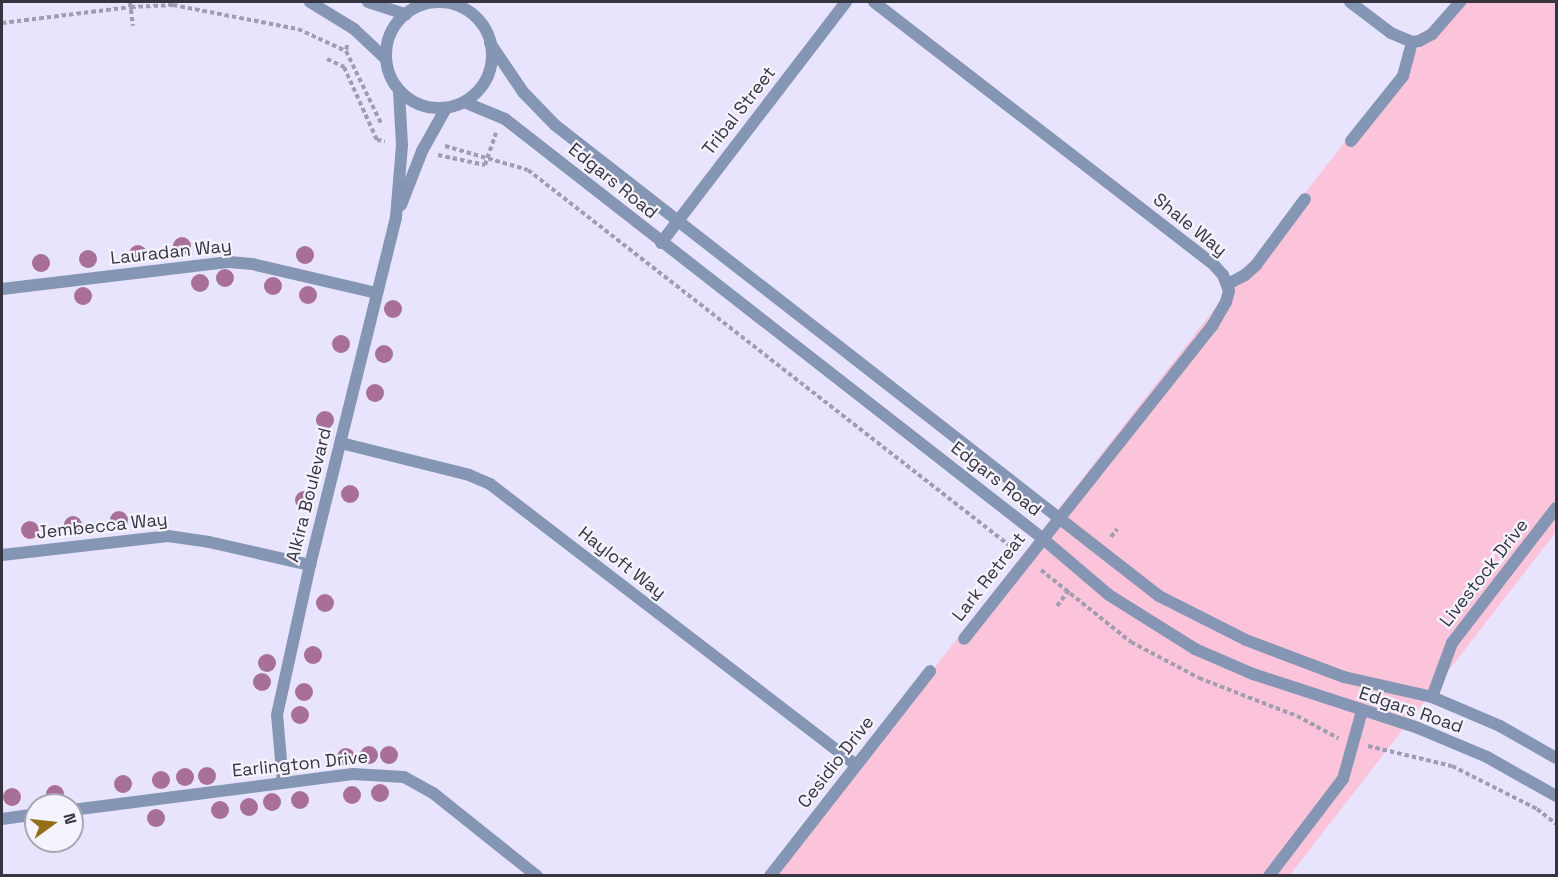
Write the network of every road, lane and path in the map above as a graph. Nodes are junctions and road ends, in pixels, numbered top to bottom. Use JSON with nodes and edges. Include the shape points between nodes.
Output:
{"nodes":[{"id":1,"x":130,"y":2,"type":"edge"},
{"id":2,"x":310,"y":2,"type":"edge"},
{"id":3,"x":369,"y":2,"type":"edge"},
{"id":4,"x":474,"y":2,"type":"edge"},
{"id":5,"x":846,"y":2,"type":"edge"},
{"id":6,"x":874,"y":2,"type":"edge"},
{"id":7,"x":1350,"y":2,"type":"edge"},
{"id":8,"x":1460,"y":2,"type":"edge"},
{"id":9,"x":423,"y":3,"type":"edge"},
{"id":10,"x":131,"y":8,"type":"junction"},
{"id":11,"x":406,"y":14,"type":"junction"},
{"id":12,"x":478,"y":20,"type":"junction"},
{"id":13,"x":2,"y":24,"type":"edge"},
{"id":14,"x":133,"y":26,"type":"dead end"},
{"id":15,"x":1412,"y":42,"type":"junction"},
{"id":16,"x":490,"y":43,"type":"junction"},
{"id":17,"x":346,"y":51,"type":"dead end"},
{"id":18,"x":386,"y":59,"type":"junction"},
{"id":19,"x":399,"y":91,"type":"junction"},
{"id":20,"x":464,"y":102,"type":"junction"},
{"id":21,"x":446,"y":108,"type":"junction"},
{"id":22,"x":1351,"y":141,"type":"dead end"},
{"id":23,"x":1305,"y":200,"type":"dead end"},
{"id":24,"x":396,"y":217,"type":"junction"},
{"id":25,"x":678,"y":219,"type":"junction"},
{"id":26,"x":661,"y":243,"type":"junction"},
{"id":27,"x":1228,"y":284,"type":"junction"},
{"id":28,"x":2,"y":289,"type":"edge"},
{"id":29,"x":377,"y":293,"type":"junction"},
{"id":30,"x":341,"y":442,"type":"junction"},
{"id":31,"x":1557,"y":508,"type":"edge"},
{"id":32,"x":1060,"y":519,"type":"junction"},
{"id":33,"x":1042,"y":538,"type":"junction"},
{"id":34,"x":2,"y":555,"type":"edge"},
{"id":35,"x":310,"y":566,"type":"junction"},
{"id":36,"x":964,"y":639,"type":"dead end"},
{"id":37,"x":930,"y":671,"type":"dead end"},
{"id":38,"x":1432,"y":697,"type":"junction"},
{"id":39,"x":1362,"y":711,"type":"junction"},
{"id":40,"x":1557,"y":758,"type":"edge"},
{"id":41,"x":856,"y":765,"type":"junction"},
{"id":42,"x":283,"y":783,"type":"junction"},
{"id":43,"x":1557,"y":796,"type":"edge"},
{"id":44,"x":84,"y":808,"type":"edge"},
{"id":45,"x":24,"y":816,"type":"edge"},
{"id":46,"x":2,"y":819,"type":"edge"},
{"id":47,"x":537,"y":876,"type":"edge"},
{"id":48,"x":770,"y":876,"type":"edge"},
{"id":49,"x":1269,"y":876,"type":"edge"}],
"edges":[{"from":1,"to":10,"type":"path"},
{"from":2,"to":18,"type":"street","via":[[354,29]]},
{"from":3,"to":11,"type":"street"},
{"from":4,"to":12,"type":"street"},
{"from":5,"to":25,"type":"street","name":"Tribal Street"},
{"from":6,"to":27,"type":"street","name":"Shale Way","via":[[1214,266]]},
{"from":7,"to":15,"type":"street","via":[[1391,33]]},
{"from":8,"to":15,"type":"street","via":[[1432,34]]},
{"from":9,"to":11,"type":"street"},
{"from":9,"to":12,"type":"street","via":[[448,3],[465,9]]},
{"from":10,"to":13,"type":"path"},
{"from":10,"to":14,"type":"path"},
{"from":10,"to":17,"type":"path","via":[[173,5],[260,21],[298,30]]},
{"from":11,"to":18,"type":"street","via":[[390,34]]},
{"from":12,"to":16,"type":"street"},
{"from":15,"to":22,"type":"street","via":[[1403,76]]},
{"from":16,"to":20,"type":"street","via":[[492,60],[487,77]]},
{"from":16,"to":25,"type":"street","name":"Edgars Road","via":[[523,92],[555,125]]},
{"from":18,"to":19,"type":"street"},
{"from":19,"to":21,"type":"street","via":[[421,105]]},
{"from":19,"to":24,"type":"street","name":"Alkira Boulevard","via":[[402,145]]},
{"from":20,"to":21,"type":"street"},
{"from":20,"to":26,"type":"street","name":"Edgars Road","via":[[506,118]]},
{"from":21,"to":24,"type":"street","name":"Alkira Boulevard","via":[[422,150]]},
{"from":23,"to":27,"type":"street","via":[[1256,265]]},
{"from":24,"to":29,"type":"street","name":"Alkira Boulevard"},
{"from":25,"to":26,"type":"street","name":"Tribal Street"},
{"from":25,"to":32,"type":"street","name":"Edgars Road"},
{"from":26,"to":33,"type":"street","name":"Edgars Road"},
{"from":27,"to":32,"type":"street","name":"Shale Way","via":[[1226,302],[1212,326]]},
{"from":28,"to":29,"type":"street","name":"Lauradan Way","via":[[230,262]]},
{"from":29,"to":30,"type":"street","name":"Alkira Boulevard"},
{"from":30,"to":35,"type":"street","name":"Alkira Boulevard"},
{"from":30,"to":41,"type":"street","name":"Hayloft Way","via":[[469,474],[490,484]]},
{"from":31,"to":38,"type":"street","name":"Livestock Drive","via":[[1452,644]]},
{"from":32,"to":33,"type":"street","name":"Shale Way"},
{"from":32,"to":38,"type":"street","name":"Edgars Road","via":[[1159,596],[1246,640],[1344,677]]},
{"from":33,"to":36,"type":"street","name":"Lark Retreat"},
{"from":33,"to":39,"type":"street","name":"Edgars Road","via":[[1109,595],[1195,649],[1253,674]]},
{"from":34,"to":35,"type":"street","name":"Jembecca Way","via":[[168,536]]},
{"from":35,"to":42,"type":"street","name":"Alkira Boulevard","via":[[277,715]]},
{"from":37,"to":41,"type":"street","name":"Cesidio Drive"},
{"from":38,"to":40,"type":"street","name":"Edgars Road","via":[[1500,726]]},
{"from":39,"to":43,"type":"street","name":"Edgars Road","via":[[1418,728],[1486,757]]},
{"from":39,"to":49,"type":"street","via":[[1343,779]]},
{"from":41,"to":48,"type":"street","name":"Cesidio Drive"},
{"from":42,"to":44,"type":"street","name":"Earlington Drive"},
{"from":42,"to":47,"type":"street","name":"Earlington Drive","via":[[353,774],[404,777],[433,793]]},
{"from":45,"to":46,"type":"street"}]}
